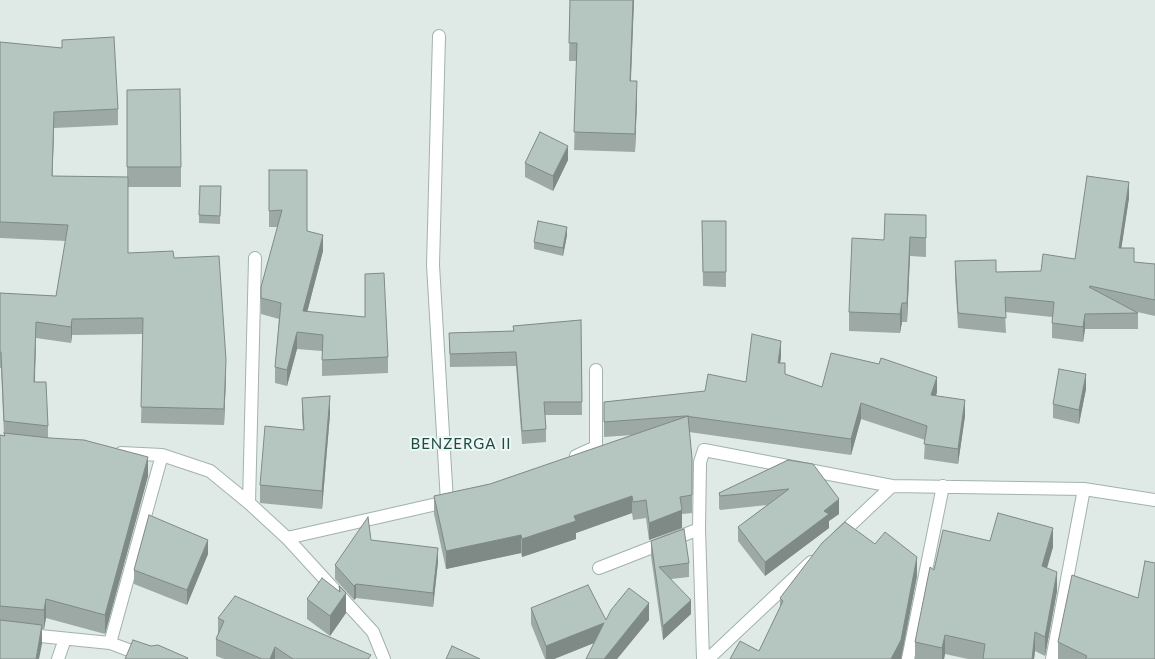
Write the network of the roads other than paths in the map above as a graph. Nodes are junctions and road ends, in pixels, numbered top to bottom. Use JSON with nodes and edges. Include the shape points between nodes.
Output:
{"nodes":[{"id":1,"x":439,"y":36,"type":"dead end"},
{"id":2,"x":255,"y":258,"type":"dead end"},
{"id":3,"x":596,"y":370,"type":"dead end"},
{"id":4,"x":107,"y":452,"type":"edge"},
{"id":5,"x":162,"y":455,"type":"junction"},
{"id":6,"x":563,"y":462,"type":"edge"},
{"id":7,"x":892,"y":486,"type":"junction"},
{"id":8,"x":943,"y":486,"type":"junction"},
{"id":9,"x":1084,"y":489,"type":"junction"},
{"id":10,"x":462,"y":497,"type":"edge"},
{"id":11,"x":1155,"y":500,"type":"edge"},
{"id":12,"x":447,"y":502,"type":"junction"},
{"id":13,"x":249,"y":503,"type":"junction"},
{"id":14,"x":699,"y":529,"type":"junction"},
{"id":15,"x":287,"y":538,"type":"junction"},
{"id":16,"x":829,"y":546,"type":"edge"},
{"id":17,"x":817,"y":556,"type":"edge"},
{"id":18,"x":599,"y":568,"type":"dead end"},
{"id":19,"x":0,"y":632,"type":"edge"},
{"id":20,"x":65,"y":639,"type":"junction"},
{"id":21,"x":110,"y":642,"type":"junction"},
{"id":22,"x":58,"y":659,"type":"edge"},
{"id":23,"x":153,"y":659,"type":"edge"},
{"id":24,"x":384,"y":659,"type":"edge"},
{"id":25,"x":703,"y":659,"type":"edge"},
{"id":26,"x":708,"y":659,"type":"edge"},
{"id":27,"x":908,"y":659,"type":"edge"},
{"id":28,"x":1052,"y":659,"type":"edge"}],
"edges":[{"from":1,"to":12,"type":"street","via":[[433,266]]},
{"from":2,"to":13,"type":"street"},
{"from":3,"to":6,"type":"street","via":[[596,447]]},
{"from":4,"to":5,"type":"street"},
{"from":5,"to":13,"type":"street","via":[[210,471]]},
{"from":5,"to":21,"type":"street"},
{"from":7,"to":8,"type":"street"},
{"from":7,"to":14,"type":"street","via":[[704,450],[700,462]]},
{"from":7,"to":16,"type":"street"},
{"from":8,"to":9,"type":"street"},
{"from":8,"to":27,"type":"street"},
{"from":9,"to":11,"type":"street"},
{"from":9,"to":28,"type":"street"},
{"from":10,"to":12,"type":"street"},
{"from":12,"to":15,"type":"street"},
{"from":13,"to":15,"type":"street"},
{"from":14,"to":18,"type":"street"},
{"from":14,"to":25,"type":"street"},
{"from":15,"to":24,"type":"street","via":[[373,632]]},
{"from":17,"to":26,"type":"street"},
{"from":19,"to":20,"type":"street"},
{"from":20,"to":21,"type":"street"},
{"from":20,"to":22,"type":"street"},
{"from":21,"to":23,"type":"street"}]}
